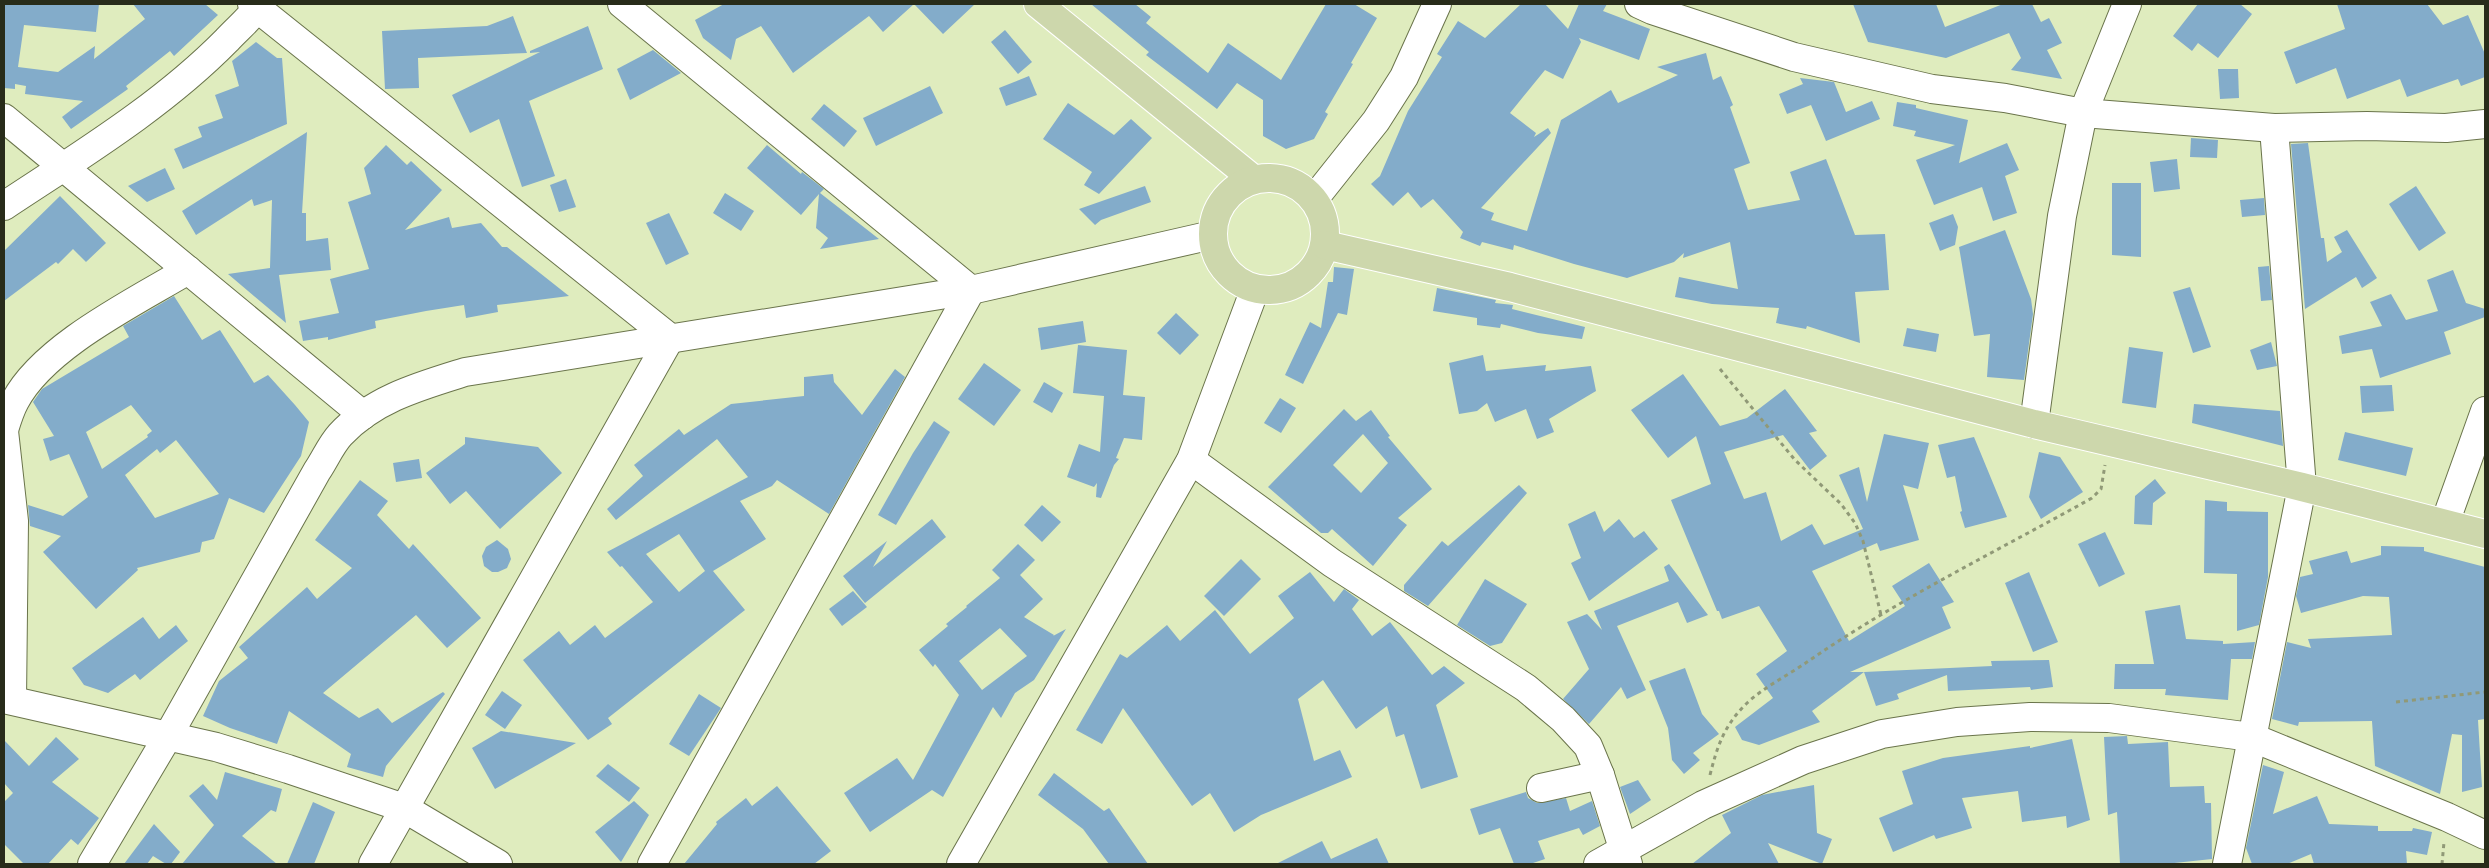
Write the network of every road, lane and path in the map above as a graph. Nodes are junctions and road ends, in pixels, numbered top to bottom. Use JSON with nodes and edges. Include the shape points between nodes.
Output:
{"nodes":[{"id":1,"x":622,"y":4,"type":"edge"},
{"id":2,"x":1038,"y":4,"type":"edge"},
{"id":3,"x":1437,"y":4,"type":"edge"},
{"id":4,"x":2127,"y":4,"type":"edge"},
{"id":5,"x":257,"y":5,"type":"edge"},
{"id":6,"x":1649,"y":6,"type":"edge"},
{"id":7,"x":2083,"y":113,"type":"junction"},
{"id":8,"x":4,"y":118,"type":"edge"},
{"id":9,"x":2485,"y":124,"type":"edge"},
{"id":10,"x":2274,"y":128,"type":"junction"},
{"id":11,"x":64,"y":167,"type":"junction"},
{"id":12,"x":1253,"y":179,"type":"junction"},
{"id":13,"x":1314,"y":199,"type":"junction"},
{"id":14,"x":4,"y":206,"type":"edge"},
{"id":15,"x":1212,"y":235,"type":"junction"},
{"id":16,"x":1325,"y":245,"type":"junction"},
{"id":17,"x":188,"y":270,"type":"junction"},
{"id":18,"x":1255,"y":289,"type":"junction"},
{"id":19,"x":971,"y":290,"type":"junction"},
{"id":20,"x":670,"y":338,"type":"junction"},
{"id":21,"x":1715,"y":364,"type":"dead end"},
{"id":22,"x":2485,"y":411,"type":"edge"},
{"id":23,"x":363,"y":414,"type":"junction"},
{"id":24,"x":2034,"y":424,"type":"junction"},
{"id":25,"x":4,"y":430,"type":"edge"},
{"id":26,"x":2108,"y":439,"type":"junction"},
{"id":27,"x":1191,"y":460,"type":"junction"},
{"id":28,"x":2302,"y":487,"type":"junction"},
{"id":29,"x":2445,"y":523,"type":"junction"},
{"id":30,"x":2485,"y":534,"type":"edge"},
{"id":31,"x":1881,"y":616,"type":"junction"},
{"id":32,"x":2485,"y":692,"type":"edge"},
{"id":33,"x":8,"y":700,"type":"edge"},
{"id":34,"x":2396,"y":702,"type":"dead end"},
{"id":35,"x":168,"y":736,"type":"junction"},
{"id":36,"x":2252,"y":737,"type":"junction"},
{"id":37,"x":1600,"y":775,"type":"junction"},
{"id":38,"x":1541,"y":788,"type":"dead end"},
{"id":39,"x":1703,"y":805,"type":"junction"},
{"id":40,"x":404,"y":808,"type":"junction"},
{"id":41,"x":2485,"y":835,"type":"edge"},
{"id":42,"x":1626,"y":858,"type":"edge"},
{"id":43,"x":92,"y":864,"type":"edge"},
{"id":44,"x":372,"y":864,"type":"edge"},
{"id":45,"x":498,"y":864,"type":"edge"},
{"id":46,"x":652,"y":864,"type":"edge"},
{"id":47,"x":961,"y":864,"type":"edge"},
{"id":48,"x":1598,"y":864,"type":"edge"},
{"id":49,"x":2227,"y":864,"type":"edge"}],
"edges":[{"from":1,"to":19,"type":"street"},
{"from":2,"to":12,"type":"main road"},
{"from":3,"to":13,"type":"street","via":[[1404,77],[1376,121]]},
{"from":4,"to":7,"type":"street"},
{"from":5,"to":11,"type":"street","via":[[210,57],[173,89]]},
{"from":5,"to":20,"type":"street"},
{"from":6,"to":7,"type":"street","via":[[1794,57],[1932,89],[2005,98]]},
{"from":7,"to":10,"type":"street"},
{"from":7,"to":24,"type":"street","via":[[2062,216]]},
{"from":8,"to":11,"type":"street"},
{"from":9,"to":10,"type":"street","via":[[2446,128]]},
{"from":10,"to":28,"type":"street"},
{"from":11,"to":14,"type":"street"},
{"from":11,"to":17,"type":"street"},
{"from":12,"to":13,"type":"main road","via":[[1275,177],[1297,184]]},
{"from":12,"to":15,"type":"main road","via":[[1236,187],[1223,200],[1215,217]]},
{"from":13,"to":16,"type":"main road","via":[[1326,229]]},
{"from":15,"to":18,"type":"main road","via":[[1220,263],[1241,283]]},
{"from":15,"to":19,"type":"street"},
{"from":16,"to":18,"type":"main road","via":[[1307,276],[1291,286]]},
{"from":16,"to":24,"type":"main road","via":[[1510,287]]},
{"from":17,"to":23,"type":"street"},
{"from":17,"to":25,"type":"street","via":[[60,348],[15,400]]},
{"from":18,"to":27,"type":"street"},
{"from":19,"to":20,"type":"street"},
{"from":19,"to":46,"type":"street"},
{"from":20,"to":23,"type":"street","via":[[465,372],[395,395]]},
{"from":20,"to":40,"type":"street"},
{"from":21,"to":31,"type":"path","via":[[1795,460],[1841,504],[1855,523],[1863,541]]},
{"from":22,"to":29,"type":"street"},
{"from":23,"to":35,"type":"street","via":[[340,436],[318,471]]},
{"from":24,"to":26,"type":"main road"},
{"from":25,"to":33,"type":"street","via":[[14,521]]},
{"from":26,"to":28,"type":"main road"},
{"from":26,"to":31,"type":"path","via":[[2102,489],[2092,498]]},
{"from":27,"to":37,"type":"street","via":[[1332,562],[1526,688],[1563,719],[1588,746]]},
{"from":27,"to":47,"type":"street"},
{"from":28,"to":29,"type":"main road"},
{"from":28,"to":36,"type":"street"},
{"from":29,"to":30,"type":"main road"},
{"from":31,"to":39,"type":"path","via":[[1746,704],[1726,727],[1718,743]]},
{"from":32,"to":34,"type":"path"},
{"from":33,"to":35,"type":"street"},
{"from":35,"to":40,"type":"street","via":[[234,752]]},
{"from":35,"to":43,"type":"street"},
{"from":36,"to":39,"type":"street","via":[[2109,718],[2030,717],[1957,722],[1882,734],[1802,760]]},
{"from":36,"to":41,"type":"street"},
{"from":36,"to":49,"type":"street"},
{"from":37,"to":38,"type":"street"},
{"from":37,"to":42,"type":"street"},
{"from":39,"to":42,"type":"street"},
{"from":40,"to":44,"type":"street"},
{"from":40,"to":45,"type":"street"},
{"from":42,"to":48,"type":"street"}]}
